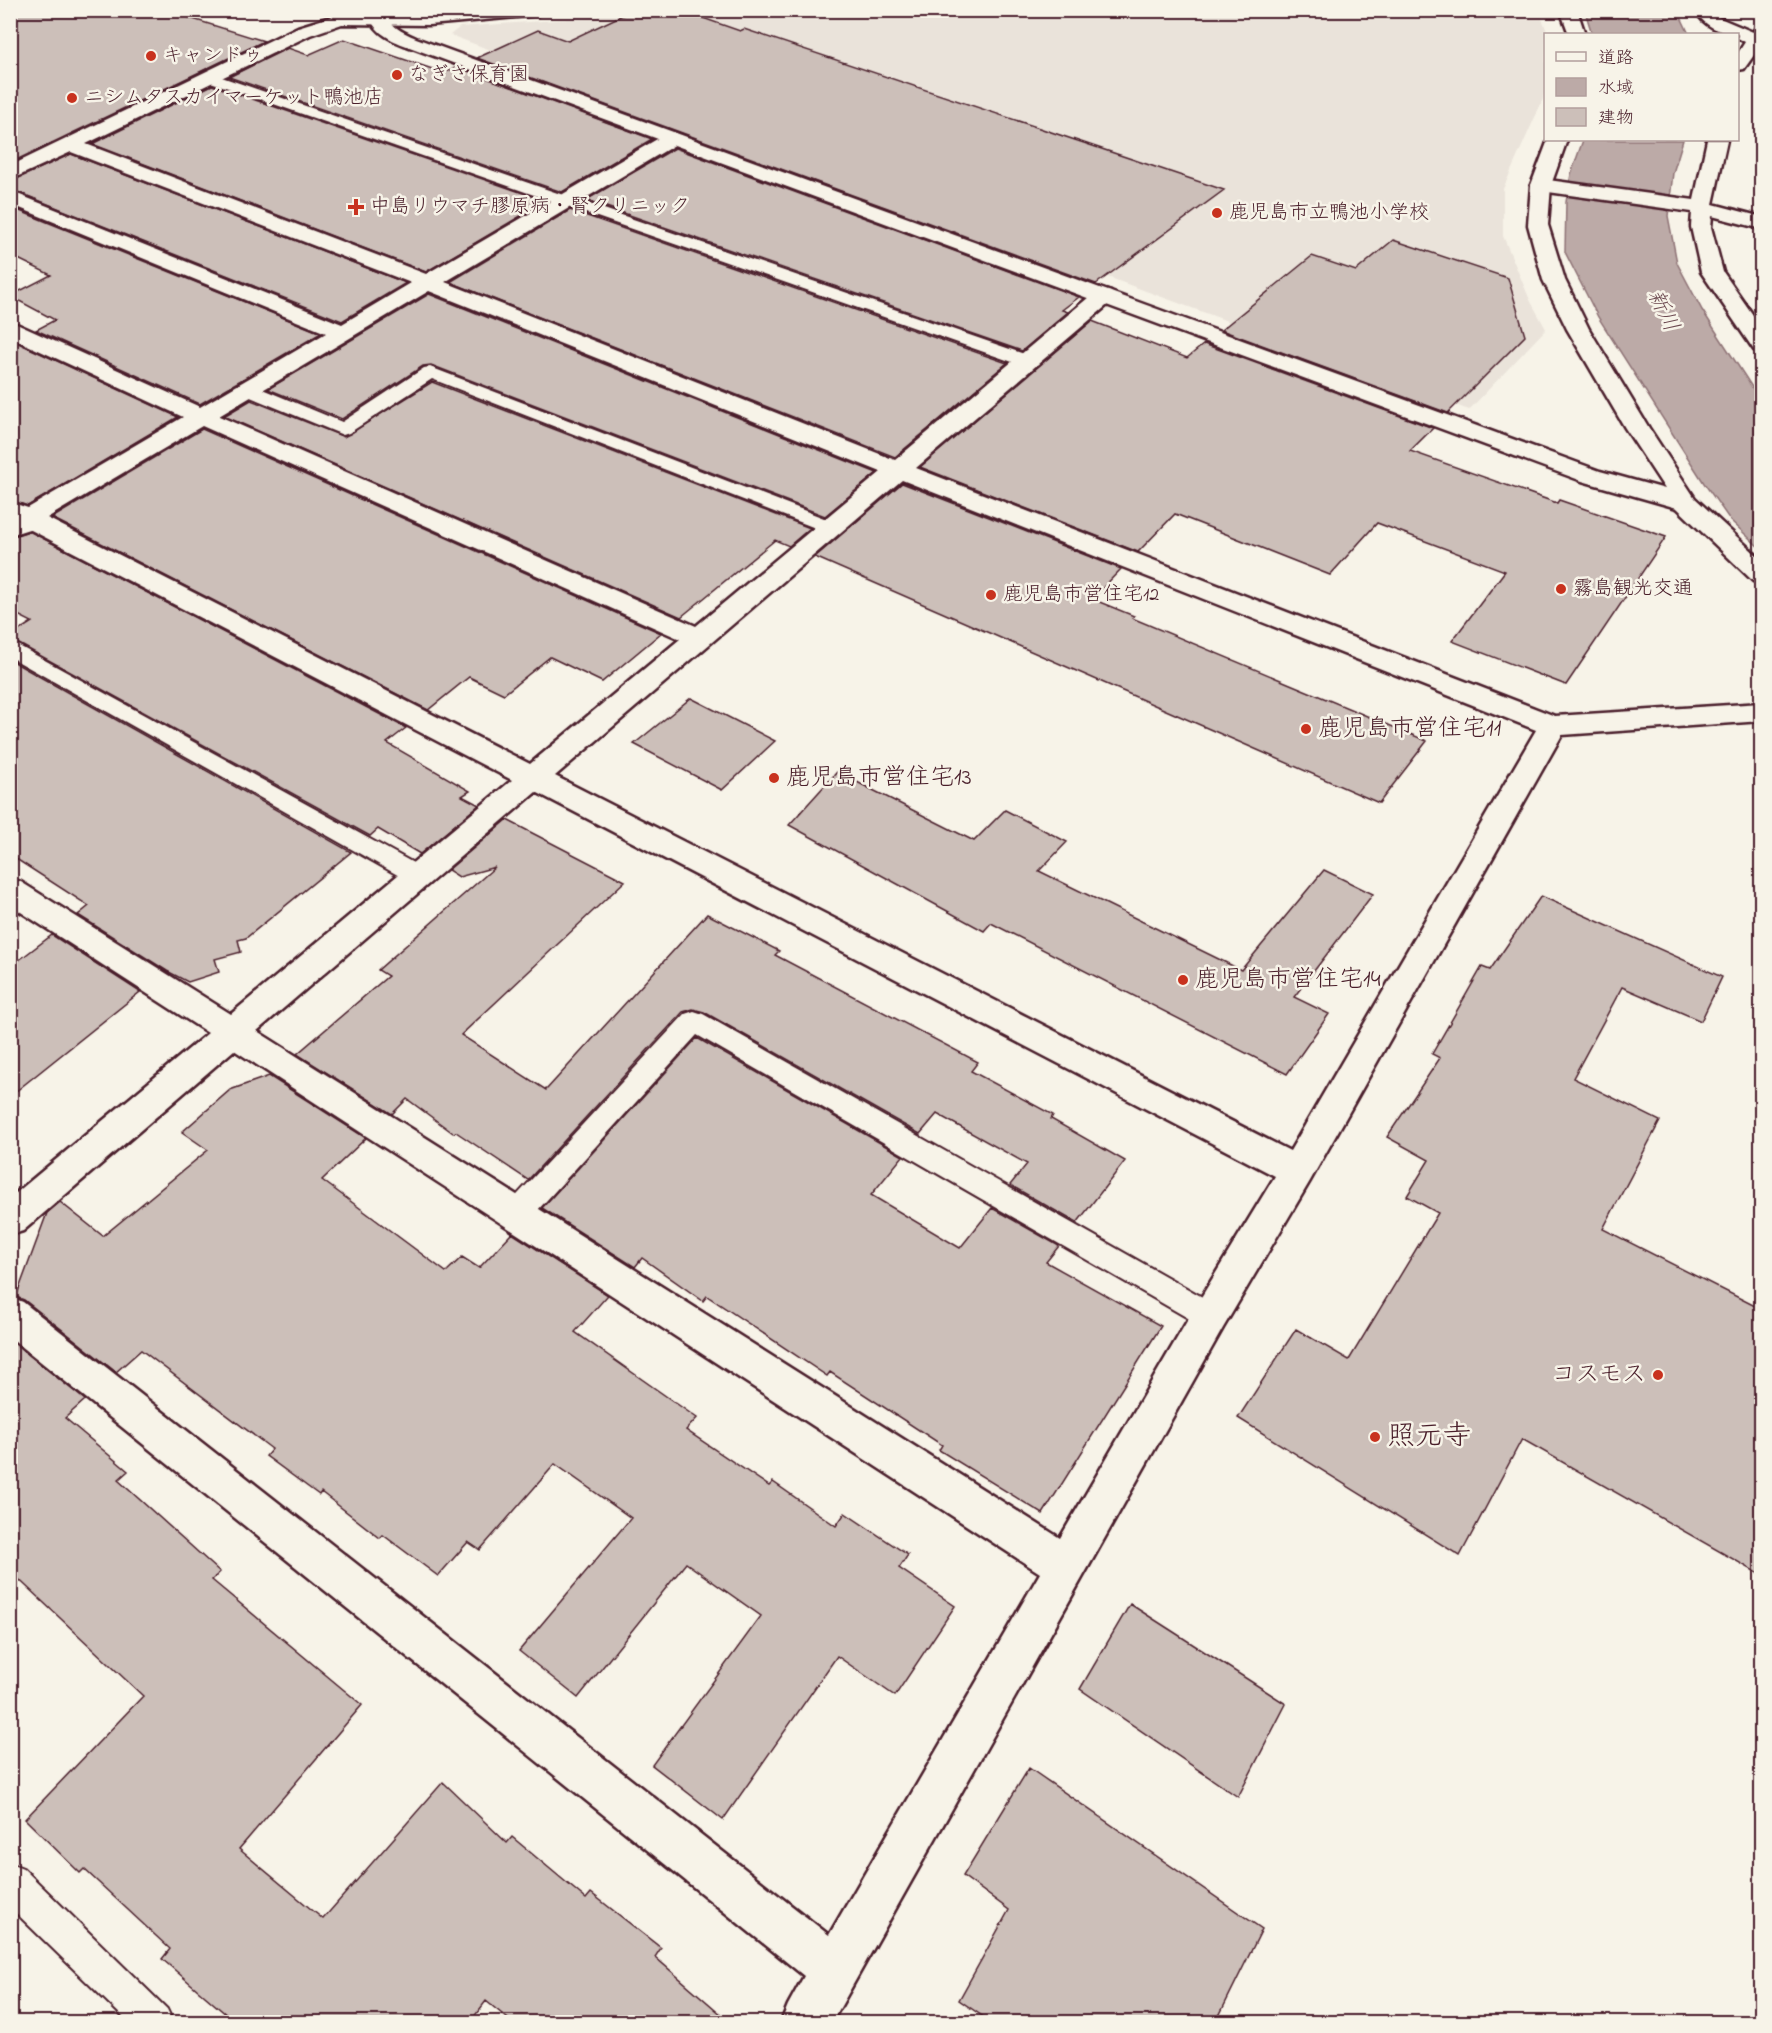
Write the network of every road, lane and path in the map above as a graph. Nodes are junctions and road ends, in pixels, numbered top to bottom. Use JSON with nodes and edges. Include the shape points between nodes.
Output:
{"nodes":[{"id":1,"x":538,"y":10,"type":"edge"},
{"id":2,"x":1568,"y":10,"type":"edge"},
{"id":3,"x":1703,"y":10,"type":"edge"},
{"id":4,"x":376,"y":16,"type":"edge"},
{"id":5,"x":1576,"y":33,"type":"edge"},
{"id":6,"x":1758,"y":35,"type":"edge"},
{"id":7,"x":1739,"y":62,"type":"edge"},
{"id":8,"x":210,"y":77,"type":"junction"},
{"id":9,"x":671,"y":139,"type":"junction"},
{"id":10,"x":1558,"y":141,"type":"edge"},
{"id":11,"x":1718,"y":141,"type":"edge"},
{"id":12,"x":71,"y":145,"type":"junction"},
{"id":13,"x":10,"y":174,"type":"edge"},
{"id":14,"x":1551,"y":186,"type":"junction"},
{"id":15,"x":10,"y":197,"type":"edge"},
{"id":16,"x":568,"y":200,"type":"junction"},
{"id":17,"x":1692,"y":206,"type":"junction"},
{"id":18,"x":1761,"y":223,"type":"edge"},
{"id":19,"x":429,"y":283,"type":"junction"},
{"id":20,"x":1103,"y":297,"type":"junction"},
{"id":21,"x":10,"y":328,"type":"edge"},
{"id":22,"x":344,"y":333,"type":"junction"},
{"id":23,"x":1761,"y":345,"type":"edge"},
{"id":24,"x":1027,"y":361,"type":"junction"},
{"id":25,"x":249,"y":390,"type":"junction"},
{"id":26,"x":203,"y":417,"type":"junction"},
{"id":27,"x":898,"y":470,"type":"junction"},
{"id":28,"x":1686,"y":503,"type":"junction"},
{"id":29,"x":16,"y":519,"type":"edge"},
{"id":30,"x":830,"y":527,"type":"junction"},
{"id":31,"x":1761,"y":575,"type":"edge"},
{"id":32,"x":700,"y":638,"type":"junction"},
{"id":33,"x":10,"y":648,"type":"edge"},
{"id":34,"x":1761,"y":712,"type":"edge"},
{"id":35,"x":1553,"y":726,"type":"junction"},
{"id":36,"x":534,"y":778,"type":"junction"},
{"id":37,"x":418,"y":876,"type":"junction"},
{"id":38,"x":10,"y":890,"type":"edge"},
{"id":39,"x":232,"y":1033,"type":"junction"},
{"id":40,"x":1297,"y":1171,"type":"junction"},
{"id":41,"x":516,"y":1215,"type":"junction"},
{"id":42,"x":10,"y":1221,"type":"edge"},
{"id":43,"x":10,"y":1314,"type":"edge"},
{"id":44,"x":1210,"y":1316,"type":"junction"},
{"id":45,"x":1067,"y":1566,"type":"junction"},
{"id":46,"x":10,"y":1881,"type":"edge"},
{"id":47,"x":836,"y":1971,"type":"junction"},
{"id":48,"x":154,"y":2022,"type":"edge"},
{"id":49,"x":805,"y":2022,"type":"edge"}],
"edges":[{"from":1,"to":4,"type":"street","via":[[429,20]]},
{"from":2,"to":5,"type":"street"},
{"from":3,"to":6,"type":"street","via":[[1708,19]]},
{"from":4,"to":8,"type":"street","via":[[339,19],[304,31]]},
{"from":4,"to":9,"type":"street","via":[[389,32],[410,41]]},
{"from":6,"to":7,"type":"street"},
{"from":8,"to":12,"type":"street"},
{"from":8,"to":16,"type":"lane"},
{"from":9,"to":16,"type":"street"},
{"from":9,"to":20,"type":"street"},
{"from":10,"to":14,"type":"street"},
{"from":11,"to":17,"type":"street"},
{"from":12,"to":13,"type":"street"},
{"from":12,"to":19,"type":"street"},
{"from":14,"to":17,"type":"street"},
{"from":14,"to":28,"type":"street","via":[[1538,225],[1554,280],[1578,329]]},
{"from":15,"to":22,"type":"street"},
{"from":16,"to":19,"type":"street"},
{"from":16,"to":24,"type":"lane"},
{"from":17,"to":18,"type":"street"},
{"from":17,"to":23,"type":"street","via":[[1712,272]]},
{"from":19,"to":22,"type":"street"},
{"from":19,"to":27,"type":"street"},
{"from":20,"to":24,"type":"street"},
{"from":20,"to":28,"type":"street","via":[[1591,476]]},
{"from":21,"to":26,"type":"street"},
{"from":22,"to":25,"type":"street"},
{"from":24,"to":27,"type":"street"},
{"from":25,"to":26,"type":"street"},
{"from":25,"to":30,"type":"lane","via":[[343,429],[430,372]]},
{"from":26,"to":29,"type":"street"},
{"from":26,"to":32,"type":"street"},
{"from":27,"to":30,"type":"street"},
{"from":27,"to":35,"type":"street"},
{"from":28,"to":31,"type":"street"},
{"from":29,"to":36,"type":"street"},
{"from":30,"to":32,"type":"street"},
{"from":32,"to":36,"type":"street"},
{"from":33,"to":37,"type":"lane"},
{"from":34,"to":35,"type":"street"},
{"from":35,"to":40,"type":"street"},
{"from":36,"to":37,"type":"street"},
{"from":36,"to":40,"type":"street"},
{"from":37,"to":39,"type":"street"},
{"from":38,"to":39,"type":"street"},
{"from":39,"to":41,"type":"street"},
{"from":39,"to":42,"type":"street"},
{"from":40,"to":44,"type":"street"},
{"from":41,"to":44,"type":"lane","via":[[694,1021]]},
{"from":41,"to":45,"type":"street"},
{"from":43,"to":47,"type":"street"},
{"from":44,"to":45,"type":"street"},
{"from":45,"to":47,"type":"street"},
{"from":46,"to":48,"type":"lane"},
{"from":47,"to":49,"type":"street"}]}
